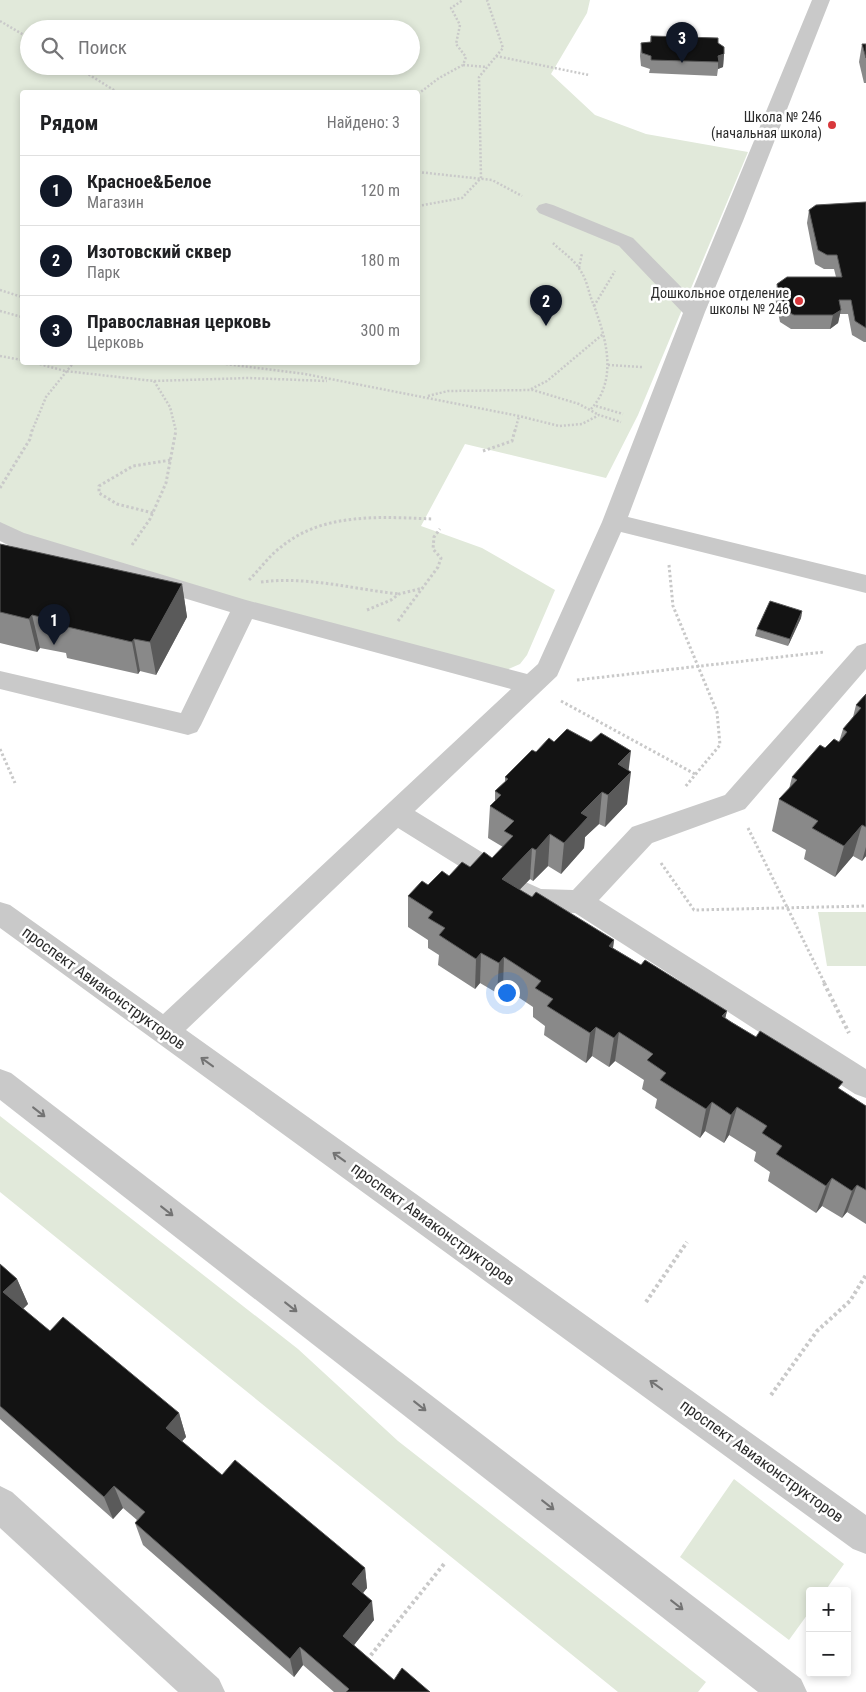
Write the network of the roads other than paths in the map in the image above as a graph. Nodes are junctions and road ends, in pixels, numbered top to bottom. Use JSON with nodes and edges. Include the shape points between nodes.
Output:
{"nodes":[{"id":1,"x":821,"y":0,"type":"edge"},
{"id":2,"x":546,"y":209,"type":"road end"},
{"id":3,"x":694,"y":312,"type":"junction"},
{"id":4,"x":614,"y":522,"type":"junction"},
{"id":5,"x":0,"y":530,"type":"edge"},
{"id":6,"x":866,"y":584,"type":"edge"},
{"id":7,"x":245,"y":608,"type":"junction"},
{"id":8,"x":862,"y":662,"type":"edge"},
{"id":9,"x":0,"y":680,"type":"edge"},
{"id":10,"x":532,"y":685,"type":"junction"},
{"id":11,"x":396,"y":813,"type":"junction"},
{"id":12,"x":580,"y":902,"type":"junction"},
{"id":13,"x":0,"y":913,"type":"edge"},
{"id":14,"x":165,"y":1031,"type":"junction"},
{"id":15,"x":0,"y":1082,"type":"edge"},
{"id":16,"x":866,"y":1085,"type":"edge"},
{"id":17,"x":0,"y":1504,"type":"edge"},
{"id":18,"x":866,"y":1536,"type":"edge"},
{"id":19,"x":206,"y":1692,"type":"edge"},
{"id":20,"x":788,"y":1692,"type":"edge"}],
"edges":[{"from":1,"to":3,"type":"street"},
{"from":2,"to":3,"type":"street","via":[[626,242]]},
{"from":3,"to":4,"type":"street"},
{"from":4,"to":6,"type":"street"},
{"from":4,"to":10,"type":"street","via":[[548,669]]},
{"from":5,"to":7,"type":"street","via":[[16,539]]},
{"from":7,"to":9,"type":"street","via":[[188,724]]},
{"from":7,"to":10,"type":"street"},
{"from":8,"to":12,"type":"street","via":[[735,802],[642,835]]},
{"from":10,"to":11,"type":"street"},
{"from":11,"to":12,"type":"street","via":[[536,900]]},
{"from":11,"to":14,"type":"street"},
{"from":12,"to":16,"type":"street"},
{"from":13,"to":14,"type":"street","name":"проспект Авиаконструкторов"},
{"from":18,"to":14,"type":"street","name":"проспект Авиаконструкторов","one_way":true},
{"from":15,"to":20,"type":"street","one_way":true},
{"from":17,"to":19,"type":"street"}]}
